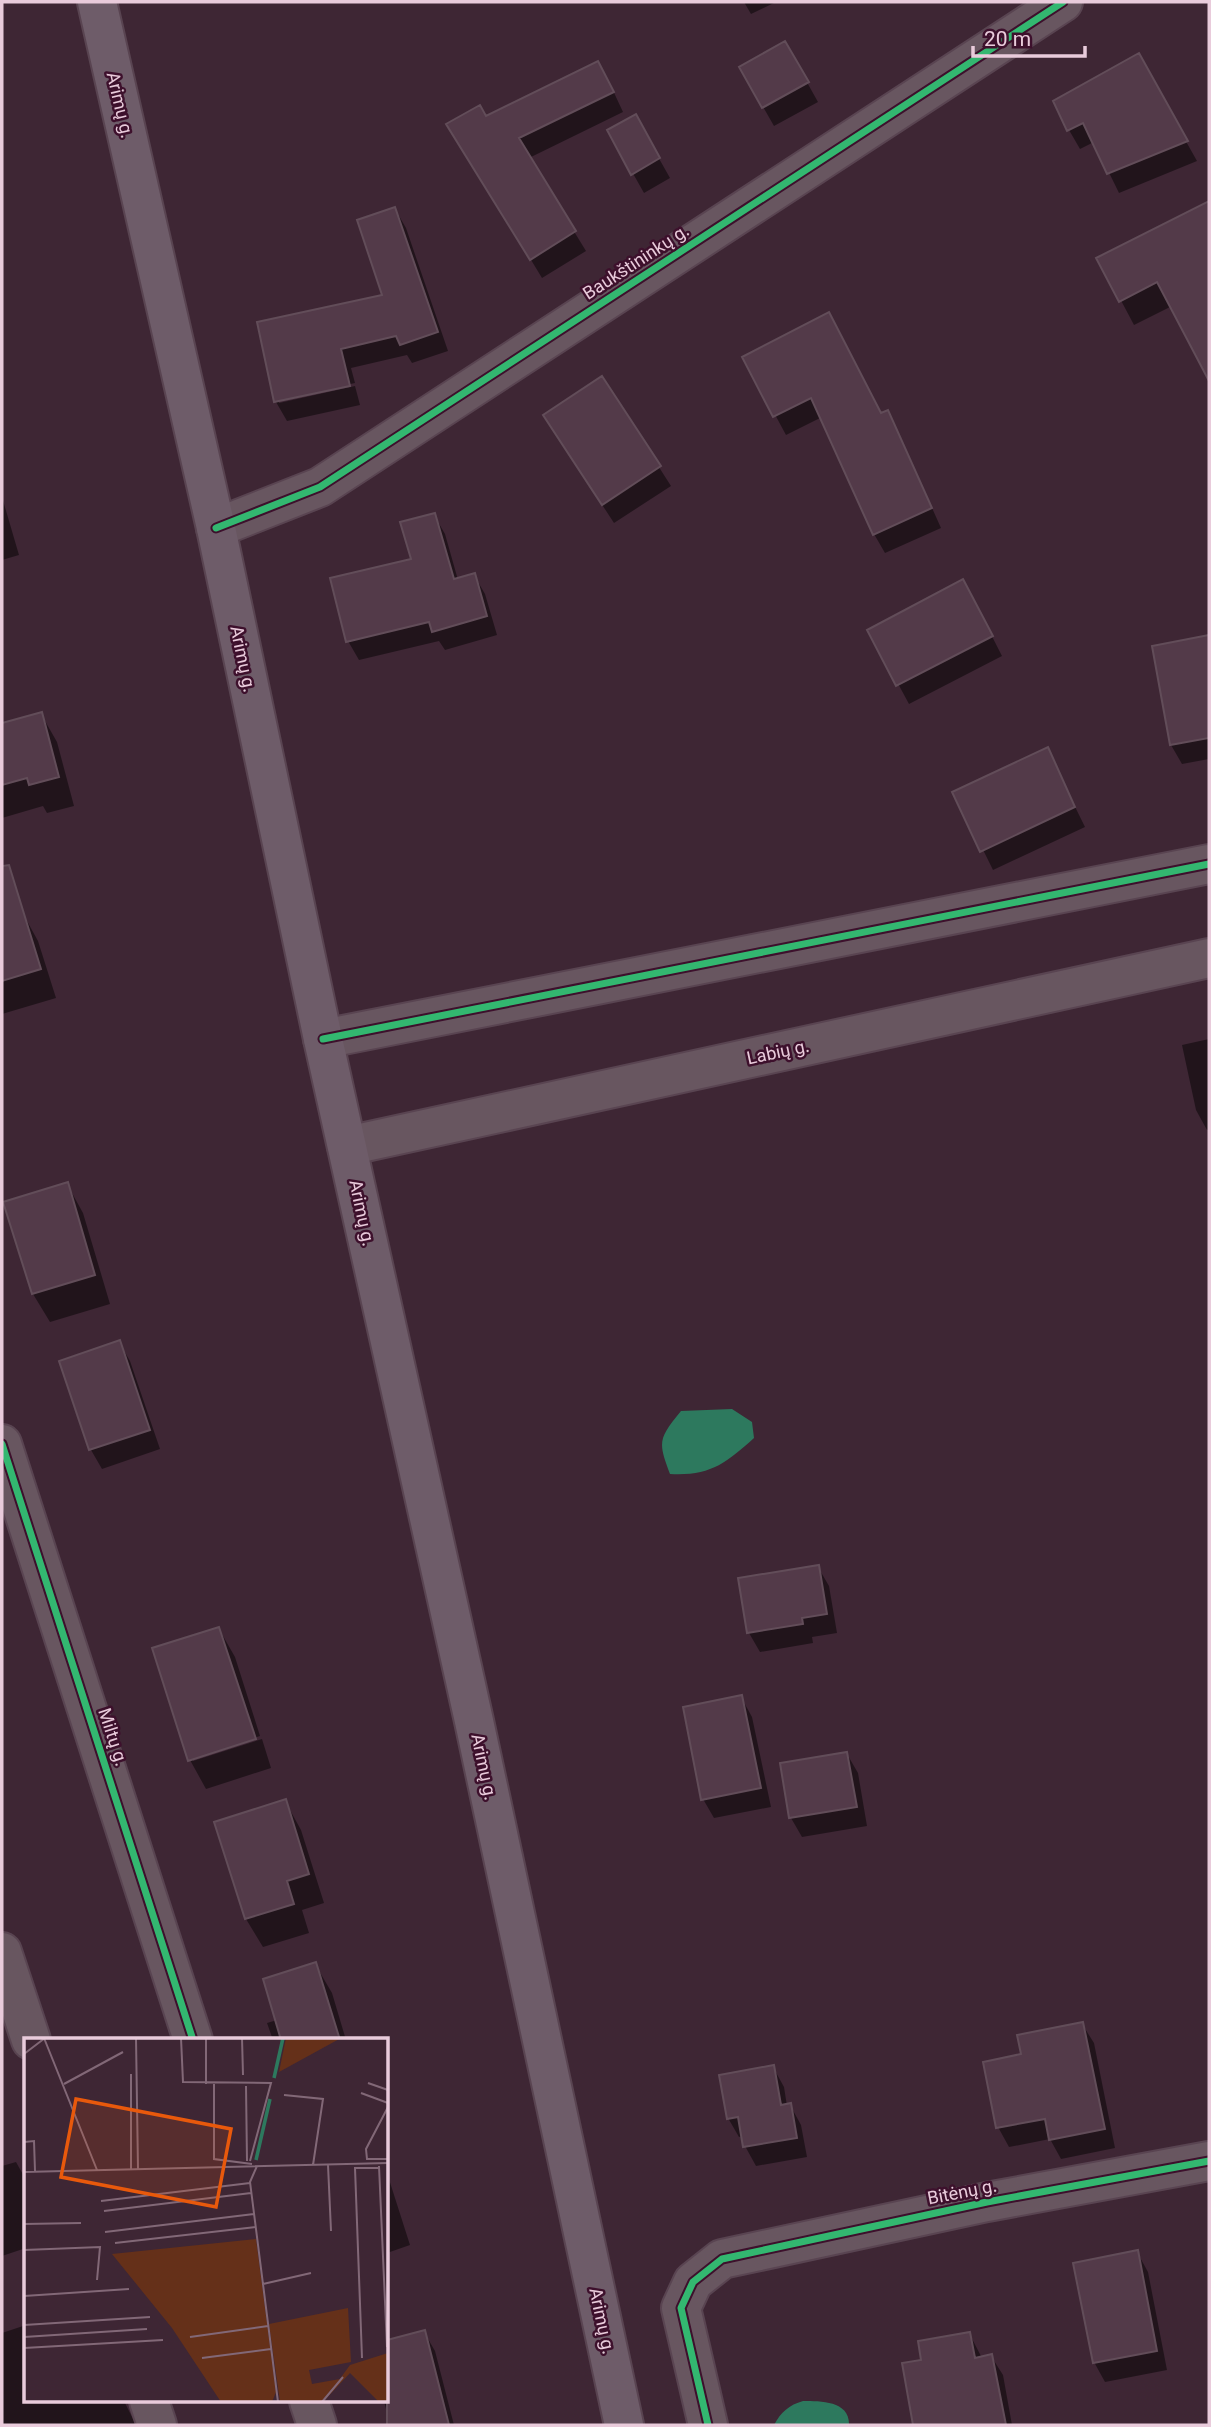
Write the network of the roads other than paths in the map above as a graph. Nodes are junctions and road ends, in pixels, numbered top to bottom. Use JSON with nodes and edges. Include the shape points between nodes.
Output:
{"nodes":[{"id":1,"x":97,"y":2,"type":"edge"},
{"id":2,"x":1063,"y":2,"type":"edge"},
{"id":3,"x":216,"y":528,"type":"junction"},
{"id":4,"x":1209,"y":864,"type":"edge"},
{"id":5,"x":1209,"y":958,"type":"edge"},
{"id":6,"x":323,"y":1039,"type":"junction"},
{"id":7,"x":347,"y":1146,"type":"junction"},
{"id":8,"x":2,"y":1444,"type":"edge"},
{"id":9,"x":2,"y":1952,"type":"edge"},
{"id":10,"x":30,"y":2038,"type":"edge"},
{"id":11,"x":192,"y":2038,"type":"edge"},
{"id":12,"x":1209,"y":2161,"type":"edge"},
{"id":13,"x":149,"y":2402,"type":"edge"},
{"id":14,"x":309,"y":2402,"type":"edge"},
{"id":15,"x":157,"y":2425,"type":"edge"},
{"id":16,"x":317,"y":2425,"type":"edge"},
{"id":17,"x":624,"y":2425,"type":"edge"},
{"id":18,"x":708,"y":2425,"type":"edge"}],
"edges":[{"from":1,"to":3,"type":"main road","name":"Arimų g."},
{"from":2,"to":3,"type":"street","name":"Baukštininkų g.","via":[[320,487]]},
{"from":3,"to":6,"type":"main road","name":"Arimų g."},
{"from":4,"to":6,"type":"street"},
{"from":5,"to":7,"type":"street","name":"Labių g."},
{"from":6,"to":7,"type":"main road","name":"Arimų g."},
{"from":7,"to":17,"type":"main road","name":"Arimų g."},
{"from":8,"to":11,"type":"street","name":"Miltų g."},
{"from":9,"to":10,"type":"street"},
{"from":12,"to":18,"type":"street","name":"Bitėnų g.","via":[[987,2202],[722,2259],[693,2282],[681,2308]]},
{"from":13,"to":15,"type":"street"},
{"from":14,"to":16,"type":"street"}]}
